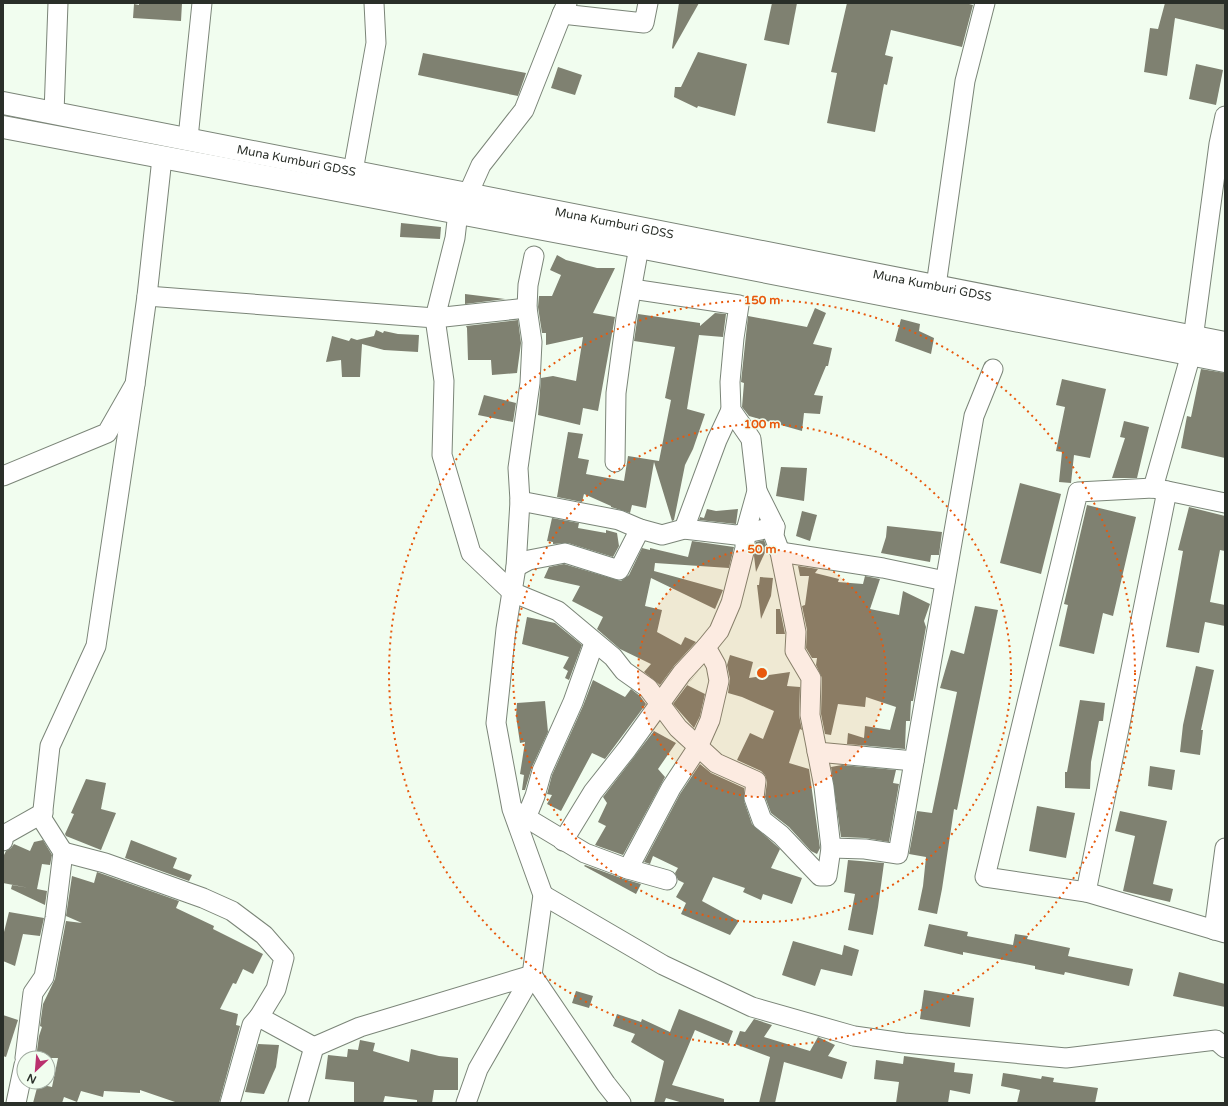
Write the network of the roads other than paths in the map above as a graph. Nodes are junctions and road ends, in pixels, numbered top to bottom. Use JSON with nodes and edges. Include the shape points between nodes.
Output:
{"nodes":[{"id":1,"x":58,"y":3,"type":"edge"},
{"id":2,"x":202,"y":3,"type":"edge"},
{"id":3,"x":374,"y":3,"type":"edge"},
{"id":4,"x":648,"y":3,"type":"edge"},
{"id":5,"x":985,"y":3,"type":"edge"},
{"id":6,"x":564,"y":9,"type":"edge"},
{"id":7,"x":3,"y":103,"type":"edge"},
{"id":8,"x":54,"y":112,"type":"junction"},
{"id":9,"x":1225,"y":116,"type":"edge"},
{"id":10,"x":3,"y":127,"type":"edge"},
{"id":11,"x":188,"y":138,"type":"junction"},
{"id":12,"x":162,"y":158,"type":"junction"},
{"id":13,"x":353,"y":171,"type":"junction"},
{"id":14,"x":468,"y":194,"type":"junction"},
{"id":15,"x":458,"y":212,"type":"junction"},
{"id":16,"x":639,"y":246,"type":"junction"},
{"id":17,"x":534,"y":256,"type":"dead end"},
{"id":18,"x":936,"y":286,"type":"junction"},
{"id":19,"x":632,"y":289,"type":"junction"},
{"id":20,"x":147,"y":296,"type":"junction"},
{"id":21,"x":527,"y":308,"type":"junction"},
{"id":22,"x":435,"y":318,"type":"junction"},
{"id":23,"x":1225,"y":342,"type":"edge"},
{"id":24,"x":1192,"y":346,"type":"junction"},
{"id":25,"x":1225,"y":361,"type":"edge"},
{"id":26,"x":993,"y":369,"type":"dead end"},
{"id":27,"x":135,"y":384,"type":"junction"},
{"id":28,"x":731,"y":410,"type":"junction"},
{"id":29,"x":615,"y":462,"type":"dead end"},
{"id":30,"x":3,"y":476,"type":"edge"},
{"id":31,"x":1160,"y":490,"type":"junction"},
{"id":32,"x":757,"y":491,"type":"junction"},
{"id":33,"x":520,"y":501,"type":"junction"},
{"id":34,"x":1225,"y":503,"type":"edge"},
{"id":35,"x":775,"y":528,"type":"junction"},
{"id":36,"x":640,"y":529,"type":"junction"},
{"id":37,"x":684,"y":529,"type":"junction"},
{"id":38,"x":745,"y":534,"type":"junction"},
{"id":39,"x":780,"y":552,"type":"junction"},
{"id":40,"x":516,"y":567,"type":"junction"},
{"id":41,"x":945,"y":581,"type":"junction"},
{"id":42,"x":512,"y":592,"type":"junction"},
{"id":43,"x":594,"y":642,"type":"junction"},
{"id":44,"x":706,"y":647,"type":"junction"},
{"id":45,"x":659,"y":706,"type":"junction"},
{"id":46,"x":698,"y":747,"type":"junction"},
{"id":47,"x":817,"y":752,"type":"junction"},
{"id":48,"x":914,"y":761,"type":"junction"},
{"id":49,"x":43,"y":813,"type":"junction"},
{"id":50,"x":519,"y":813,"type":"junction"},
{"id":51,"x":5,"y":834,"type":"edge"},
{"id":52,"x":563,"y":841,"type":"junction"},
{"id":53,"x":831,"y":848,"type":"junction"},
{"id":54,"x":1225,"y":848,"type":"edge"},
{"id":55,"x":63,"y":852,"type":"junction"},
{"id":56,"x":628,"y":869,"type":"junction"},
{"id":57,"x":667,"y":880,"type":"dead end"},
{"id":58,"x":1086,"y":892,"type":"junction"},
{"id":59,"x":543,"y":895,"type":"junction"},
{"id":60,"x":1220,"y":931,"type":"edge"},
{"id":61,"x":532,"y":975,"type":"junction"},
{"id":62,"x":259,"y":1017,"type":"junction"},
{"id":63,"x":314,"y":1046,"type":"junction"},
{"id":64,"x":1225,"y":1048,"type":"edge"},
{"id":65,"x":26,"y":1050,"type":"edge"},
{"id":66,"x":19,"y":1090,"type":"edge"},
{"id":67,"x":16,"y":1103,"type":"edge"},
{"id":68,"x":230,"y":1103,"type":"edge"},
{"id":69,"x":298,"y":1103,"type":"edge"},
{"id":70,"x":466,"y":1103,"type":"edge"},
{"id":71,"x":621,"y":1103,"type":"edge"}],
"edges":[{"from":1,"to":8,"type":"street"},
{"from":2,"to":11,"type":"street"},
{"from":3,"to":13,"type":"street","via":[[376,43]]},
{"from":4,"to":6,"type":"street","via":[[644,23]]},
{"from":5,"to":18,"type":"street","via":[[965,81]]},
{"from":6,"to":14,"type":"street","via":[[524,110],[481,166]]},
{"from":7,"to":8,"type":"highway","name":"Muna Kumburi GDSS"},
{"from":8,"to":11,"type":"highway","name":"Muna Kumburi GDSS"},
{"from":9,"to":24,"type":"street"},
{"from":10,"to":12,"type":"highway","name":"Muna Kumburi GDSS"},
{"from":11,"to":13,"type":"highway","name":"Muna Kumburi GDSS"},
{"from":12,"to":15,"type":"highway","name":"Muna Kumburi GDSS"},
{"from":12,"to":20,"type":"street"},
{"from":13,"to":14,"type":"highway","name":"Muna Kumburi GDSS"},
{"from":14,"to":18,"type":"highway","name":"Muna Kumburi GDSS"},
{"from":15,"to":16,"type":"highway","name":"Muna Kumburi GDSS"},
{"from":15,"to":22,"type":"street"},
{"from":16,"to":19,"type":"street"},
{"from":16,"to":24,"type":"highway","name":"Muna Kumburi GDSS"},
{"from":17,"to":21,"type":"street","via":[[528,285]]},
{"from":18,"to":24,"type":"highway","name":"Muna Kumburi GDSS"},
{"from":19,"to":28,"type":"street","via":[[739,305],[730,382]]},
{"from":19,"to":29,"type":"street","via":[[616,393]]},
{"from":20,"to":22,"type":"street"},
{"from":20,"to":27,"type":"street"},
{"from":21,"to":22,"type":"street"},
{"from":21,"to":33,"type":"street","via":[[532,342],[518,468]]},
{"from":22,"to":42,"type":"street","via":[[444,381],[442,455],[471,553]]},
{"from":23,"to":24,"type":"highway","name":"Muna Kumburi GDSS"},
{"from":24,"to":25,"type":"highway","name":"Muna Kumburi GDSS"},
{"from":24,"to":31,"type":"street"},
{"from":26,"to":41,"type":"street","via":[[974,416]]},
{"from":27,"to":30,"type":"street","via":[[107,434]]},
{"from":27,"to":49,"type":"street","via":[[96,646],[50,746]]},
{"from":28,"to":32,"type":"street","via":[[752,439]]},
{"from":28,"to":37,"type":"street","via":[[717,440]]},
{"from":31,"to":34,"type":"street"},
{"from":31,"to":58,"type":"street"},
{"from":31,"to":58,"type":"street","via":[[1078,492],[985,877]]},
{"from":32,"to":35,"type":"street"},
{"from":32,"to":38,"type":"street"},
{"from":33,"to":36,"type":"street","via":[[619,520]]},
{"from":33,"to":40,"type":"street"},
{"from":35,"to":38,"type":"street"},
{"from":35,"to":39,"type":"street","via":[[774,536]]},
{"from":36,"to":37,"type":"street","via":[[662,534]]},
{"from":36,"to":40,"type":"street","via":[[619,570],[565,553],[529,560]]},
{"from":37,"to":38,"type":"street"},
{"from":38,"to":44,"type":"street","via":[[745,548],[731,603],[719,631]]},
{"from":39,"to":41,"type":"street","via":[[883,568]]},
{"from":39,"to":47,"type":"street","via":[[796,632],[795,651],[811,678],[810,715]]},
{"from":40,"to":42,"type":"street"},
{"from":41,"to":48,"type":"street"},
{"from":42,"to":43,"type":"street","via":[[558,611]]},
{"from":42,"to":50,"type":"street","via":[[496,724]]},
{"from":43,"to":45,"type":"street","via":[[613,657],[624,671],[648,688]]},
{"from":43,"to":50,"type":"street","via":[[573,702],[542,771]]},
{"from":44,"to":45,"type":"street","via":[[682,672]]},
{"from":44,"to":46,"type":"street","via":[[716,665],[720,680],[710,720]]},
{"from":45,"to":46,"type":"street"},
{"from":45,"to":52,"type":"street","via":[[593,792]]},
{"from":46,"to":53,"type":"street","via":[[716,763],[756,781],[754,798],[762,820],[781,835],[820,876],[827,876]]},
{"from":46,"to":56,"type":"street","via":[[671,788]]},
{"from":47,"to":48,"type":"street"},
{"from":47,"to":53,"type":"street"},
{"from":48,"to":53,"type":"street","via":[[898,854],[865,849]]},
{"from":49,"to":51,"type":"street"},
{"from":49,"to":55,"type":"street","via":[[42,819]]},
{"from":50,"to":52,"type":"street"},
{"from":50,"to":59,"type":"street"},
{"from":52,"to":56,"type":"street","via":[[585,853]]},
{"from":54,"to":60,"type":"street"},
{"from":55,"to":62,"type":"street","via":[[105,863],[203,898],[232,911],[264,935],[284,958],[276,989]]},
{"from":55,"to":65,"type":"street","via":[[55,918],[44,977],[33,993]]},
{"from":56,"to":57,"type":"street"},
{"from":58,"to":60,"type":"street"},
{"from":59,"to":61,"type":"street"},
{"from":59,"to":64,"type":"street","via":[[663,965],[752,1007],[854,1036],[1066,1058],[1216,1040]]},
{"from":61,"to":63,"type":"street","via":[[360,1027]]},
{"from":61,"to":70,"type":"street","via":[[478,1069]]},
{"from":61,"to":71,"type":"street"},
{"from":62,"to":63,"type":"street"},
{"from":62,"to":68,"type":"street","via":[[252,1025]]},
{"from":63,"to":69,"type":"street"},
{"from":66,"to":67,"type":"street"}]}
